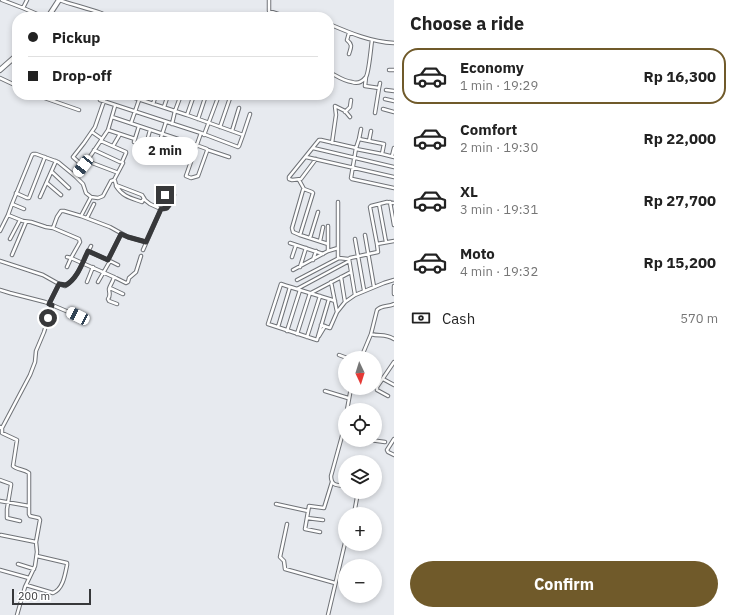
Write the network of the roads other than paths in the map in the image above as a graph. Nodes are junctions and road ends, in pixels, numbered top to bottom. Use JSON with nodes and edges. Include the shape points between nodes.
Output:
{"nodes":[{"id":1,"x":2,"y":0,"type":"edge"},
{"id":2,"x":27,"y":0,"type":"edge"},
{"id":3,"x":59,"y":0,"type":"edge"},
{"id":4,"x":269,"y":0,"type":"edge"},
{"id":5,"x":23,"y":8,"type":"junction"},
{"id":6,"x":32,"y":12,"type":"edge"},
{"id":7,"x":52,"y":12,"type":"edge"},
{"id":8,"x":98,"y":12,"type":"edge"},
{"id":9,"x":272,"y":12,"type":"edge"},
{"id":10,"x":334,"y":26,"type":"edge"},
{"id":11,"x":349,"y":33,"type":"junction"},
{"id":12,"x":372,"y":40,"type":"junction"},
{"id":13,"x":394,"y":43,"type":"edge"},
{"id":14,"x":349,"y":54,"type":"dead end"},
{"id":15,"x":12,"y":59,"type":"edge"},
{"id":16,"x":0,"y":70,"type":"edge"},
{"id":17,"x":389,"y":70,"type":"dead end"},
{"id":18,"x":394,"y":70,"type":"edge"},
{"id":19,"x":334,"y":75,"type":"edge"},
{"id":20,"x":366,"y":76,"type":"junction"},
{"id":21,"x":0,"y":78,"type":"edge"},
{"id":22,"x":380,"y":83,"type":"dead end"},
{"id":23,"x":12,"y":84,"type":"edge"},
{"id":24,"x":379,"y":88,"type":"junction"},
{"id":25,"x":386,"y":90,"type":"dead end"},
{"id":26,"x":394,"y":91,"type":"edge"},
{"id":27,"x":385,"y":99,"type":"dead end"},
{"id":28,"x":50,"y":100,"type":"edge"},
{"id":29,"x":100,"y":100,"type":"dead end"},
{"id":30,"x":139,"y":100,"type":"joint"},
{"id":31,"x":154,"y":100,"type":"edge"},
{"id":32,"x":166,"y":100,"type":"edge"},
{"id":33,"x":178,"y":100,"type":"edge"},
{"id":34,"x":192,"y":100,"type":"edge"},
{"id":35,"x":204,"y":100,"type":"edge"},
{"id":36,"x":217,"y":100,"type":"edge"},
{"id":37,"x":229,"y":100,"type":"edge"},
{"id":38,"x":351,"y":100,"type":"dead end"},
{"id":39,"x":104,"y":101,"type":"junction"},
{"id":40,"x":394,"y":101,"type":"edge"},
{"id":41,"x":153,"y":104,"type":"junction"},
{"id":42,"x":115,"y":106,"type":"junction"},
{"id":43,"x":164,"y":107,"type":"junction"},
{"id":44,"x":239,"y":108,"type":"dead end"},
{"id":45,"x":79,"y":110,"type":"dead end"},
{"id":46,"x":383,"y":110,"type":"dead end"},
{"id":47,"x":175,"y":111,"type":"junction"},
{"id":48,"x":136,"y":112,"type":"junction"},
{"id":49,"x":346,"y":112,"type":"junction"},
{"id":50,"x":394,"y":112,"type":"edge"},
{"id":51,"x":375,"y":113,"type":"dead end"},
{"id":52,"x":250,"y":114,"type":"dead end"},
{"id":53,"x":187,"y":115,"type":"junction"},
{"id":54,"x":112,"y":117,"type":"junction"},
{"id":55,"x":350,"y":118,"type":"dead end"},
{"id":56,"x":198,"y":119,"type":"junction"},
{"id":57,"x":166,"y":122,"type":"junction"},
{"id":58,"x":131,"y":123,"type":"junction"},
{"id":59,"x":209,"y":123,"type":"junction"},
{"id":60,"x":172,"y":124,"type":"junction"},
{"id":61,"x":139,"y":126,"type":"junction"},
{"id":62,"x":220,"y":127,"type":"junction"},
{"id":63,"x":361,"y":129,"type":"dead end"},
{"id":64,"x":108,"y":130,"type":"junction"},
{"id":65,"x":150,"y":130,"type":"junction"},
{"id":66,"x":232,"y":131,"type":"junction"},
{"id":67,"x":370,"y":131,"type":"dead end"},
{"id":68,"x":92,"y":132,"type":"junction"},
{"id":69,"x":120,"y":134,"type":"junction"},
{"id":70,"x":162,"y":134,"type":"junction"},
{"id":71,"x":201,"y":134,"type":"junction"},
{"id":72,"x":204,"y":135,"type":"junction"},
{"id":73,"x":243,"y":135,"type":"junction"},
{"id":74,"x":174,"y":138,"type":"junction"},
{"id":75,"x":359,"y":139,"type":"junction"},
{"id":76,"x":101,"y":140,"type":"junction"},
{"id":77,"x":369,"y":141,"type":"junction"},
{"id":78,"x":185,"y":142,"type":"junction"},
{"id":79,"x":332,"y":142,"type":"junction"},
{"id":80,"x":146,"y":145,"type":"dead end"},
{"id":81,"x":196,"y":145,"type":"junction"},
{"id":82,"x":112,"y":146,"type":"junction"},
{"id":83,"x":313,"y":148,"type":"junction"},
{"id":84,"x":356,"y":148,"type":"junction"},
{"id":85,"x":394,"y":148,"type":"edge"},
{"id":86,"x":171,"y":149,"type":"dead end"},
{"id":87,"x":94,"y":150,"type":"junction"},
{"id":88,"x":208,"y":150,"type":"junction"},
{"id":89,"x":156,"y":153,"type":"dead end"},
{"id":90,"x":382,"y":154,"type":"junction"},
{"id":91,"x":393,"y":156,"type":"edge"},
{"id":92,"x":44,"y":157,"type":"junction"},
{"id":93,"x":229,"y":157,"type":"dead end"},
{"id":94,"x":306,"y":157,"type":"junction"},
{"id":95,"x":180,"y":159,"type":"dead end"},
{"id":96,"x":316,"y":159,"type":"junction"},
{"id":97,"x":355,"y":159,"type":"junction"},
{"id":98,"x":56,"y":161,"type":"junction"},
{"id":99,"x":87,"y":161,"type":"junction"},
{"id":100,"x":123,"y":163,"type":"dead end"},
{"id":101,"x":83,"y":166,"type":"junction"},
{"id":102,"x":394,"y":167,"type":"edge"},
{"id":103,"x":353,"y":168,"type":"junction"},
{"id":104,"x":52,"y":172,"type":"junction"},
{"id":105,"x":116,"y":172,"type":"dead end"},
{"id":106,"x":75,"y":176,"type":"junction"},
{"id":107,"x":394,"y":177,"type":"edge"},
{"id":108,"x":114,"y":180,"type":"junction"},
{"id":109,"x":298,"y":180,"type":"junction"},
{"id":110,"x":47,"y":183,"type":"junction"},
{"id":111,"x":116,"y":185,"type":"junction"},
{"id":112,"x":69,"y":188,"type":"dead end"},
{"id":113,"x":394,"y":188,"type":"edge"},
{"id":114,"x":127,"y":189,"type":"junction"},
{"id":115,"x":304,"y":189,"type":"junction"},
{"id":116,"x":134,"y":192,"type":"junction"},
{"id":117,"x":16,"y":193,"type":"junction"},
{"id":118,"x":61,"y":195,"type":"dead end"},
{"id":119,"x":124,"y":195,"type":"junction"},
{"id":120,"x":165,"y":195,"type":"dead end"},
{"id":121,"x":174,"y":195,"type":"dead end"},
{"id":122,"x":40,"y":197,"type":"dead end"},
{"id":123,"x":91,"y":197,"type":"junction"},
{"id":124,"x":131,"y":198,"type":"junction"},
{"id":125,"x":144,"y":198,"type":"junction"},
{"id":126,"x":173,"y":198,"type":"junction"},
{"id":127,"x":338,"y":202,"type":"dead end"},
{"id":128,"x":390,"y":202,"type":"junction"},
{"id":129,"x":394,"y":203,"type":"edge"},
{"id":130,"x":12,"y":204,"type":"junction"},
{"id":131,"x":94,"y":204,"type":"dead end"},
{"id":132,"x":380,"y":204,"type":"junction"},
{"id":133,"x":24,"y":209,"type":"dead end"},
{"id":134,"x":161,"y":209,"type":"junction"},
{"id":135,"x":318,"y":212,"type":"dead end"},
{"id":136,"x":8,"y":215,"type":"junction"},
{"id":137,"x":81,"y":216,"type":"junction"},
{"id":138,"x":87,"y":218,"type":"junction"},
{"id":139,"x":20,"y":220,"type":"junction"},
{"id":140,"x":26,"y":222,"type":"junction"},
{"id":141,"x":394,"y":225,"type":"edge"},
{"id":142,"x":328,"y":226,"type":"dead end"},
{"id":143,"x":324,"y":227,"type":"dead end"},
{"id":144,"x":53,"y":228,"type":"junction"},
{"id":145,"x":0,"y":231,"type":"edge"},
{"id":146,"x":121,"y":234,"type":"junction"},
{"id":147,"x":300,"y":235,"type":"junction"},
{"id":148,"x":365,"y":235,"type":"dead end"},
{"id":149,"x":310,"y":238,"type":"junction"},
{"id":150,"x":10,"y":239,"type":"dead end"},
{"id":151,"x":355,"y":239,"type":"dead end"},
{"id":152,"x":320,"y":241,"type":"junction"},
{"id":153,"x":394,"y":241,"type":"edge"},
{"id":154,"x":146,"y":242,"type":"junction"},
{"id":155,"x":386,"y":242,"type":"junction"},
{"id":156,"x":290,"y":243,"type":"dead end"},
{"id":157,"x":328,"y":244,"type":"junction"},
{"id":158,"x":377,"y":244,"type":"junction"},
{"id":159,"x":296,"y":245,"type":"junction"},
{"id":160,"x":91,"y":246,"type":"dead end"},
{"id":161,"x":306,"y":248,"type":"junction"},
{"id":162,"x":338,"y":248,"type":"junction"},
{"id":163,"x":143,"y":250,"type":"dead end"},
{"id":164,"x":88,"y":251,"type":"junction"},
{"id":165,"x":316,"y":251,"type":"junction"},
{"id":166,"x":328,"y":252,"type":"junction"},
{"id":167,"x":324,"y":254,"type":"junction"},
{"id":168,"x":368,"y":254,"type":"junction"},
{"id":169,"x":12,"y":255,"type":"dead end"},
{"id":170,"x":141,"y":256,"type":"dead end"},
{"id":171,"x":358,"y":256,"type":"junction"},
{"id":172,"x":67,"y":257,"type":"dead end"},
{"id":173,"x":292,"y":257,"type":"dead end"},
{"id":174,"x":71,"y":258,"type":"junction"},
{"id":175,"x":341,"y":258,"type":"junction"},
{"id":176,"x":109,"y":260,"type":"junction"},
{"id":177,"x":313,"y":260,"type":"junction"},
{"id":178,"x":348,"y":260,"type":"junction"},
{"id":179,"x":0,"y":261,"type":"edge"},
{"id":180,"x":82,"y":262,"type":"junction"},
{"id":181,"x":118,"y":265,"type":"dead end"},
{"id":182,"x":68,"y":267,"type":"dead end"},
{"id":183,"x":93,"y":267,"type":"junction"},
{"id":184,"x":300,"y":267,"type":"junction"},
{"id":185,"x":293,"y":270,"type":"dead end"},
{"id":186,"x":104,"y":272,"type":"junction"},
{"id":187,"x":351,"y":272,"type":"junction"},
{"id":188,"x":114,"y":276,"type":"junction"},
{"id":189,"x":341,"y":277,"type":"junction"},
{"id":190,"x":297,"y":280,"type":"dead end"},
{"id":191,"x":394,"y":280,"type":"edge"},
{"id":192,"x":87,"y":282,"type":"dead end"},
{"id":193,"x":98,"y":282,"type":"dead end"},
{"id":194,"x":331,"y":282,"type":"junction"},
{"id":195,"x":59,"y":284,"type":"junction"},
{"id":196,"x":394,"y":286,"type":"edge"},
{"id":197,"x":290,"y":287,"type":"junction"},
{"id":198,"x":374,"y":287,"type":"junction"},
{"id":199,"x":110,"y":288,"type":"junction"},
{"id":200,"x":0,"y":290,"type":"edge"},
{"id":201,"x":298,"y":290,"type":"junction"},
{"id":202,"x":364,"y":290,"type":"junction"},
{"id":203,"x":310,"y":293,"type":"junction"},
{"id":204,"x":123,"y":294,"type":"dead end"},
{"id":205,"x":394,"y":294,"type":"edge"},
{"id":206,"x":355,"y":295,"type":"junction"},
{"id":207,"x":320,"y":296,"type":"junction"},
{"id":208,"x":329,"y":299,"type":"junction"},
{"id":209,"x":334,"y":301,"type":"junction"},
{"id":210,"x":345,"y":302,"type":"junction"},
{"id":211,"x":51,"y":304,"type":"junction"},
{"id":212,"x":117,"y":304,"type":"dead end"},
{"id":213,"x":394,"y":304,"type":"edge"},
{"id":214,"x":337,"y":312,"type":"junction"},
{"id":215,"x":78,"y":316,"type":"dead end"},
{"id":216,"x":321,"y":325,"type":"junction"},
{"id":217,"x":326,"y":326,"type":"junction"},
{"id":218,"x":278,"y":327,"type":"junction"},
{"id":219,"x":287,"y":330,"type":"junction"},
{"id":220,"x":297,"y":334,"type":"junction"},
{"id":221,"x":371,"y":334,"type":"junction"},
{"id":222,"x":307,"y":337,"type":"junction"},
{"id":223,"x":394,"y":339,"type":"edge"},
{"id":224,"x":316,"y":340,"type":"junction"},
{"id":225,"x":364,"y":351,"type":"edge"},
{"id":226,"x":394,"y":362,"type":"edge"},
{"id":227,"x":390,"y":369,"type":"junction"},
{"id":228,"x":394,"y":372,"type":"edge"},
{"id":229,"x":382,"y":379,"type":"joint"},
{"id":230,"x":394,"y":385,"type":"edge"},
{"id":231,"x":324,"y":392,"type":"dead end"},
{"id":232,"x":382,"y":393,"type":"edge"},
{"id":233,"x":349,"y":395,"type":"edge"},
{"id":234,"x":388,"y":396,"type":"dead end"},
{"id":235,"x":348,"y":398,"type":"junction"},
{"id":236,"x":348,"y":403,"type":"edge"},
{"id":237,"x":1,"y":428,"type":"edge"},
{"id":238,"x":394,"y":440,"type":"edge"},
{"id":239,"x":382,"y":442,"type":"edge"},
{"id":240,"x":385,"y":442,"type":"dead end"},
{"id":241,"x":340,"y":447,"type":"edge"},
{"id":242,"x":394,"y":455,"type":"edge"},
{"id":243,"x":0,"y":480,"type":"edge"},
{"id":244,"x":332,"y":482,"type":"junction"},
{"id":245,"x":338,"y":485,"type":"edge"},
{"id":246,"x":0,"y":501,"type":"edge"},
{"id":247,"x":8,"y":502,"type":"junction"},
{"id":248,"x":276,"y":504,"type":"dead end"},
{"id":249,"x":29,"y":506,"type":"junction"},
{"id":250,"x":308,"y":511,"type":"junction"},
{"id":251,"x":307,"y":518,"type":"junction"},
{"id":252,"x":323,"y":520,"type":"dead end"},
{"id":253,"x":20,"y":521,"type":"dead end"},
{"id":254,"x":287,"y":524,"type":"dead end"},
{"id":255,"x":320,"y":532,"type":"dead end"},
{"id":256,"x":1,"y":535,"type":"edge"},
{"id":257,"x":36,"y":542,"type":"junction"},
{"id":258,"x":343,"y":551,"type":"edge"},
{"id":259,"x":37,"y":556,"type":"junction"},
{"id":260,"x":18,"y":564,"type":"dead end"},
{"id":261,"x":34,"y":569,"type":"junction"},
{"id":262,"x":0,"y":570,"type":"edge"},
{"id":263,"x":29,"y":578,"type":"junction"},
{"id":264,"x":335,"y":583,"type":"junction"},
{"id":265,"x":26,"y":585,"type":"junction"},
{"id":266,"x":17,"y":615,"type":"edge"},
{"id":267,"x":328,"y":615,"type":"edge"}],
"edges":[{"from":1,"to":5,"type":"street"},
{"from":2,"to":5,"type":"street"},
{"from":3,"to":7,"type":"street"},
{"from":3,"to":8,"type":"street"},
{"from":4,"to":9,"type":"street","via":[[269,11]]},
{"from":5,"to":6,"type":"street"},
{"from":10,"to":11,"type":"street"},
{"from":11,"to":12,"type":"street"},
{"from":11,"to":14,"type":"street"},
{"from":12,"to":13,"type":"street"},
{"from":12,"to":20,"type":"street"},
{"from":15,"to":16,"type":"street"},
{"from":17,"to":18,"type":"street"},
{"from":19,"to":20,"type":"street","via":[[356,83]]},
{"from":20,"to":24,"type":"street","via":[[365,86]]},
{"from":21,"to":23,"type":"street"},
{"from":22,"to":24,"type":"street"},
{"from":24,"to":51,"type":"street"},
{"from":25,"to":26,"type":"street"},
{"from":27,"to":40,"type":"street"},
{"from":28,"to":45,"type":"street"},
{"from":29,"to":39,"type":"street"},
{"from":30,"to":41,"type":"street"},
{"from":30,"to":48,"type":"street"},
{"from":31,"to":41,"type":"street"},
{"from":32,"to":43,"type":"street"},
{"from":33,"to":47,"type":"street"},
{"from":34,"to":53,"type":"street"},
{"from":35,"to":56,"type":"street"},
{"from":36,"to":59,"type":"street"},
{"from":37,"to":62,"type":"street"},
{"from":38,"to":49,"type":"street"},
{"from":39,"to":42,"type":"street"},
{"from":39,"to":68,"type":"street"},
{"from":41,"to":43,"type":"street"},
{"from":42,"to":48,"type":"street"},
{"from":42,"to":54,"type":"street"},
{"from":43,"to":47,"type":"street"},
{"from":44,"to":66,"type":"street"},
{"from":46,"to":50,"type":"street"},
{"from":47,"to":53,"type":"street"},
{"from":47,"to":60,"type":"street"},
{"from":48,"to":57,"type":"street"},
{"from":48,"to":58,"type":"street"},
{"from":49,"to":55,"type":"street"},
{"from":49,"to":79,"type":"street","via":[[335,106]]},
{"from":52,"to":73,"type":"street"},
{"from":53,"to":56,"type":"street"},
{"from":54,"to":58,"type":"street"},
{"from":54,"to":64,"type":"street"},
{"from":56,"to":59,"type":"street"},
{"from":57,"to":60,"type":"street"},
{"from":57,"to":70,"type":"street"},
{"from":58,"to":61,"type":"street"},
{"from":59,"to":62,"type":"street"},
{"from":59,"to":72,"type":"street"},
{"from":60,"to":71,"type":"street"},
{"from":61,"to":65,"type":"street"},
{"from":61,"to":69,"type":"street","via":[[134,140]]},
{"from":62,"to":66,"type":"street"},
{"from":63,"to":75,"type":"street"},
{"from":64,"to":69,"type":"street"},
{"from":64,"to":76,"type":"street"},
{"from":65,"to":70,"type":"street"},
{"from":65,"to":80,"type":"street"},
{"from":66,"to":73,"type":"street"},
{"from":67,"to":77,"type":"street"},
{"from":68,"to":76,"type":"street"},
{"from":68,"to":101,"type":"street","via":[[73,157]]},
{"from":69,"to":82,"type":"street"},
{"from":70,"to":74,"type":"street"},
{"from":70,"to":89,"type":"street"},
{"from":71,"to":72,"type":"street"},
{"from":71,"to":81,"type":"street"},
{"from":72,"to":73,"type":"street","via":[[238,147]]},
{"from":74,"to":78,"type":"street"},
{"from":74,"to":86,"type":"street"},
{"from":75,"to":77,"type":"street"},
{"from":75,"to":84,"type":"street"},
{"from":76,"to":82,"type":"street"},
{"from":76,"to":87,"type":"street"},
{"from":77,"to":90,"type":"street","via":[[384,144]]},
{"from":78,"to":81,"type":"street"},
{"from":78,"to":95,"type":"street"},
{"from":79,"to":83,"type":"street","via":[[319,140]]},
{"from":79,"to":84,"type":"street"},
{"from":81,"to":88,"type":"street"},
{"from":81,"to":88,"type":"street","via":[[186,176],[198,176]]},
{"from":82,"to":87,"type":"street","via":[[126,152],[122,162]]},
{"from":83,"to":94,"type":"street"},
{"from":83,"to":97,"type":"street"},
{"from":84,"to":90,"type":"street"},
{"from":84,"to":97,"type":"street"},
{"from":85,"to":91,"type":"street"},
{"from":87,"to":99,"type":"street"},
{"from":88,"to":93,"type":"street"},
{"from":90,"to":91,"type":"street"},
{"from":92,"to":98,"type":"street"},
{"from":92,"to":117,"type":"street","via":[[32,155]]},
{"from":92,"to":117,"type":"street","via":[[28,198]]},
{"from":94,"to":96,"type":"street"},
{"from":94,"to":109,"type":"street","via":[[289,177],[291,180]]},
{"from":96,"to":103,"type":"street"},
{"from":96,"to":109,"type":"street","via":[[302,179]]},
{"from":97,"to":102,"type":"street"},
{"from":97,"to":103,"type":"street"},
{"from":98,"to":104,"type":"street"},
{"from":98,"to":106,"type":"street"},
{"from":99,"to":101,"type":"street"},
{"from":99,"to":105,"type":"street"},
{"from":100,"to":108,"type":"street"},
{"from":101,"to":106,"type":"street"},
{"from":103,"to":107,"type":"street"},
{"from":103,"to":113,"type":"street","via":[[352,180]]},
{"from":104,"to":110,"type":"street"},
{"from":104,"to":112,"type":"street"},
{"from":106,"to":123,"type":"street"},
{"from":108,"to":111,"type":"street"},
{"from":108,"to":123,"type":"street","via":[[103,196]]},
{"from":109,"to":115,"type":"street"},
{"from":110,"to":118,"type":"street"},
{"from":110,"to":122,"type":"street"},
{"from":111,"to":114,"type":"street"},
{"from":111,"to":119,"type":"street"},
{"from":114,"to":116,"type":"street"},
{"from":114,"to":119,"type":"street"},
{"from":115,"to":147,"type":"street","via":[[292,228],[293,232]]},
{"from":115,"to":147,"type":"street","via":[[313,193]]},
{"from":116,"to":124,"type":"street"},
{"from":116,"to":125,"type":"street"},
{"from":117,"to":130,"type":"street"},
{"from":119,"to":124,"type":"street"},
{"from":120,"to":126,"type":"street"},
{"from":121,"to":126,"type":"street"},
{"from":123,"to":137,"type":"street"},
{"from":124,"to":125,"type":"street","via":[[142,202]]},
{"from":125,"to":134,"type":"street"},
{"from":126,"to":134,"type":"street","via":[[167,208]]},
{"from":127,"to":162,"type":"street"},
{"from":128,"to":129,"type":"street"},
{"from":128,"to":132,"type":"street"},
{"from":128,"to":141,"type":"street"},
{"from":130,"to":133,"type":"street"},
{"from":130,"to":136,"type":"street"},
{"from":131,"to":138,"type":"street"},
{"from":132,"to":155,"type":"street"},
{"from":132,"to":158,"type":"street","via":[[370,207]]},
{"from":134,"to":154,"type":"street"},
{"from":135,"to":149,"type":"street"},
{"from":136,"to":139,"type":"street"},
{"from":136,"to":145,"type":"street"},
{"from":137,"to":138,"type":"street"},
{"from":137,"to":144,"type":"street","via":[[61,211]]},
{"from":138,"to":146,"type":"street"},
{"from":139,"to":140,"type":"street"},
{"from":139,"to":150,"type":"street"},
{"from":140,"to":144,"type":"street"},
{"from":140,"to":169,"type":"street"},
{"from":142,"to":157,"type":"street"},
{"from":143,"to":152,"type":"street"},
{"from":144,"to":174,"type":"street","via":[[80,240]]},
{"from":146,"to":154,"type":"street"},
{"from":146,"to":176,"type":"street"},
{"from":147,"to":149,"type":"street"},
{"from":148,"to":168,"type":"street"},
{"from":149,"to":152,"type":"street"},
{"from":151,"to":171,"type":"street"},
{"from":152,"to":157,"type":"street"},
{"from":153,"to":155,"type":"street"},
{"from":154,"to":163,"type":"street"},
{"from":155,"to":158,"type":"street"},
{"from":156,"to":159,"type":"street"},
{"from":157,"to":166,"type":"street"},
{"from":158,"to":168,"type":"street","via":[[378,252]]},
{"from":159,"to":161,"type":"street"},
{"from":159,"to":173,"type":"street"},
{"from":160,"to":164,"type":"street"},
{"from":161,"to":165,"type":"street"},
{"from":161,"to":184,"type":"street"},
{"from":162,"to":166,"type":"street"},
{"from":162,"to":175,"type":"street","via":[[338,257]]},
{"from":164,"to":176,"type":"street"},
{"from":164,"to":180,"type":"street"},
{"from":165,"to":167,"type":"street"},
{"from":165,"to":177,"type":"street"},
{"from":166,"to":167,"type":"street"},
{"from":167,"to":177,"type":"street"},
{"from":168,"to":171,"type":"street"},
{"from":168,"to":198,"type":"street"},
{"from":170,"to":188,"type":"street","via":[[136,272],[128,282]]},
{"from":171,"to":178,"type":"street"},
{"from":171,"to":202,"type":"street"},
{"from":172,"to":174,"type":"street"},
{"from":174,"to":180,"type":"street"},
{"from":174,"to":182,"type":"street"},
{"from":175,"to":178,"type":"street"},
{"from":175,"to":190,"type":"street"},
{"from":176,"to":181,"type":"street"},
{"from":176,"to":186,"type":"street"},
{"from":177,"to":184,"type":"street"},
{"from":178,"to":187,"type":"street"},
{"from":178,"to":201,"type":"street"},
{"from":179,"to":195,"type":"street","via":[[43,275]]},
{"from":180,"to":183,"type":"street"},
{"from":180,"to":195,"type":"street","via":[[77,275],[70,283],[64,286]]},
{"from":183,"to":186,"type":"street"},
{"from":183,"to":192,"type":"street"},
{"from":184,"to":185,"type":"street"},
{"from":186,"to":188,"type":"street"},
{"from":186,"to":193,"type":"street"},
{"from":187,"to":189,"type":"street"},
{"from":187,"to":206,"type":"street"},
{"from":188,"to":199,"type":"street"},
{"from":189,"to":194,"type":"street"},
{"from":189,"to":210,"type":"street"},
{"from":191,"to":198,"type":"street"},
{"from":194,"to":203,"type":"street"},
{"from":194,"to":209,"type":"street"},
{"from":195,"to":211,"type":"street"},
{"from":196,"to":205,"type":"street"},
{"from":197,"to":201,"type":"street"},
{"from":197,"to":218,"type":"street"},
{"from":197,"to":218,"type":"street","via":[[281,284],[268,324]]},
{"from":198,"to":202,"type":"street"},
{"from":199,"to":204,"type":"street"},
{"from":199,"to":212,"type":"street","via":[[108,299]]},
{"from":200,"to":211,"type":"street"},
{"from":201,"to":203,"type":"street"},
{"from":201,"to":219,"type":"street"},
{"from":202,"to":206,"type":"street"},
{"from":203,"to":207,"type":"street"},
{"from":203,"to":220,"type":"street"},
{"from":206,"to":210,"type":"street"},
{"from":207,"to":208,"type":"street"},
{"from":207,"to":222,"type":"street"},
{"from":208,"to":209,"type":"street"},
{"from":208,"to":216,"type":"street"},
{"from":209,"to":214,"type":"street"},
{"from":210,"to":214,"type":"street"},
{"from":211,"to":215,"type":"street"},
{"from":211,"to":237,"type":"street","via":[[30,375]]},
{"from":213,"to":221,"type":"street","via":[[378,308]]},
{"from":214,"to":217,"type":"street","via":[[330,328]]},
{"from":216,"to":217,"type":"street"},
{"from":216,"to":224,"type":"street"},
{"from":217,"to":224,"type":"street"},
{"from":218,"to":219,"type":"street"},
{"from":219,"to":220,"type":"street"},
{"from":220,"to":222,"type":"street"},
{"from":221,"to":223,"type":"street","via":[[386,335]]},
{"from":221,"to":225,"type":"street"},
{"from":222,"to":224,"type":"street"},
{"from":226,"to":227,"type":"street"},
{"from":227,"to":228,"type":"street"},
{"from":227,"to":229,"type":"street"},
{"from":229,"to":230,"type":"street"},
{"from":231,"to":235,"type":"street"},
{"from":232,"to":234,"type":"street"},
{"from":233,"to":235,"type":"street"},
{"from":235,"to":236,"type":"street"},
{"from":237,"to":249,"type":"street","via":[[2,433],[17,440],[13,467],[29,474]]},
{"from":238,"to":242,"type":"street","via":[[387,450]]},
{"from":239,"to":240,"type":"street"},
{"from":241,"to":244,"type":"street","via":[[331,476]]},
{"from":243,"to":247,"type":"street","via":[[11,484]]},
{"from":244,"to":245,"type":"street"},
{"from":244,"to":250,"type":"street","via":[[324,508],[309,506]]},
{"from":246,"to":247,"type":"street"},
{"from":247,"to":249,"type":"street"},
{"from":247,"to":253,"type":"street","via":[[7,518]]},
{"from":248,"to":250,"type":"street"},
{"from":249,"to":257,"type":"street","via":[[29,515],[40,520]]},
{"from":250,"to":251,"type":"street"},
{"from":251,"to":252,"type":"street"},
{"from":251,"to":255,"type":"street","via":[[305,529]]},
{"from":254,"to":264,"type":"street","via":[[280,557],[284,561],[285,569]]},
{"from":256,"to":257,"type":"street"},
{"from":257,"to":259,"type":"street"},
{"from":258,"to":264,"type":"street"},
{"from":259,"to":261,"type":"street"},
{"from":259,"to":265,"type":"street","via":[[66,563],[63,581],[54,593]]},
{"from":260,"to":261,"type":"street"},
{"from":261,"to":263,"type":"street"},
{"from":262,"to":263,"type":"street"},
{"from":263,"to":265,"type":"street"},
{"from":264,"to":267,"type":"street"},
{"from":265,"to":266,"type":"street"}]}
